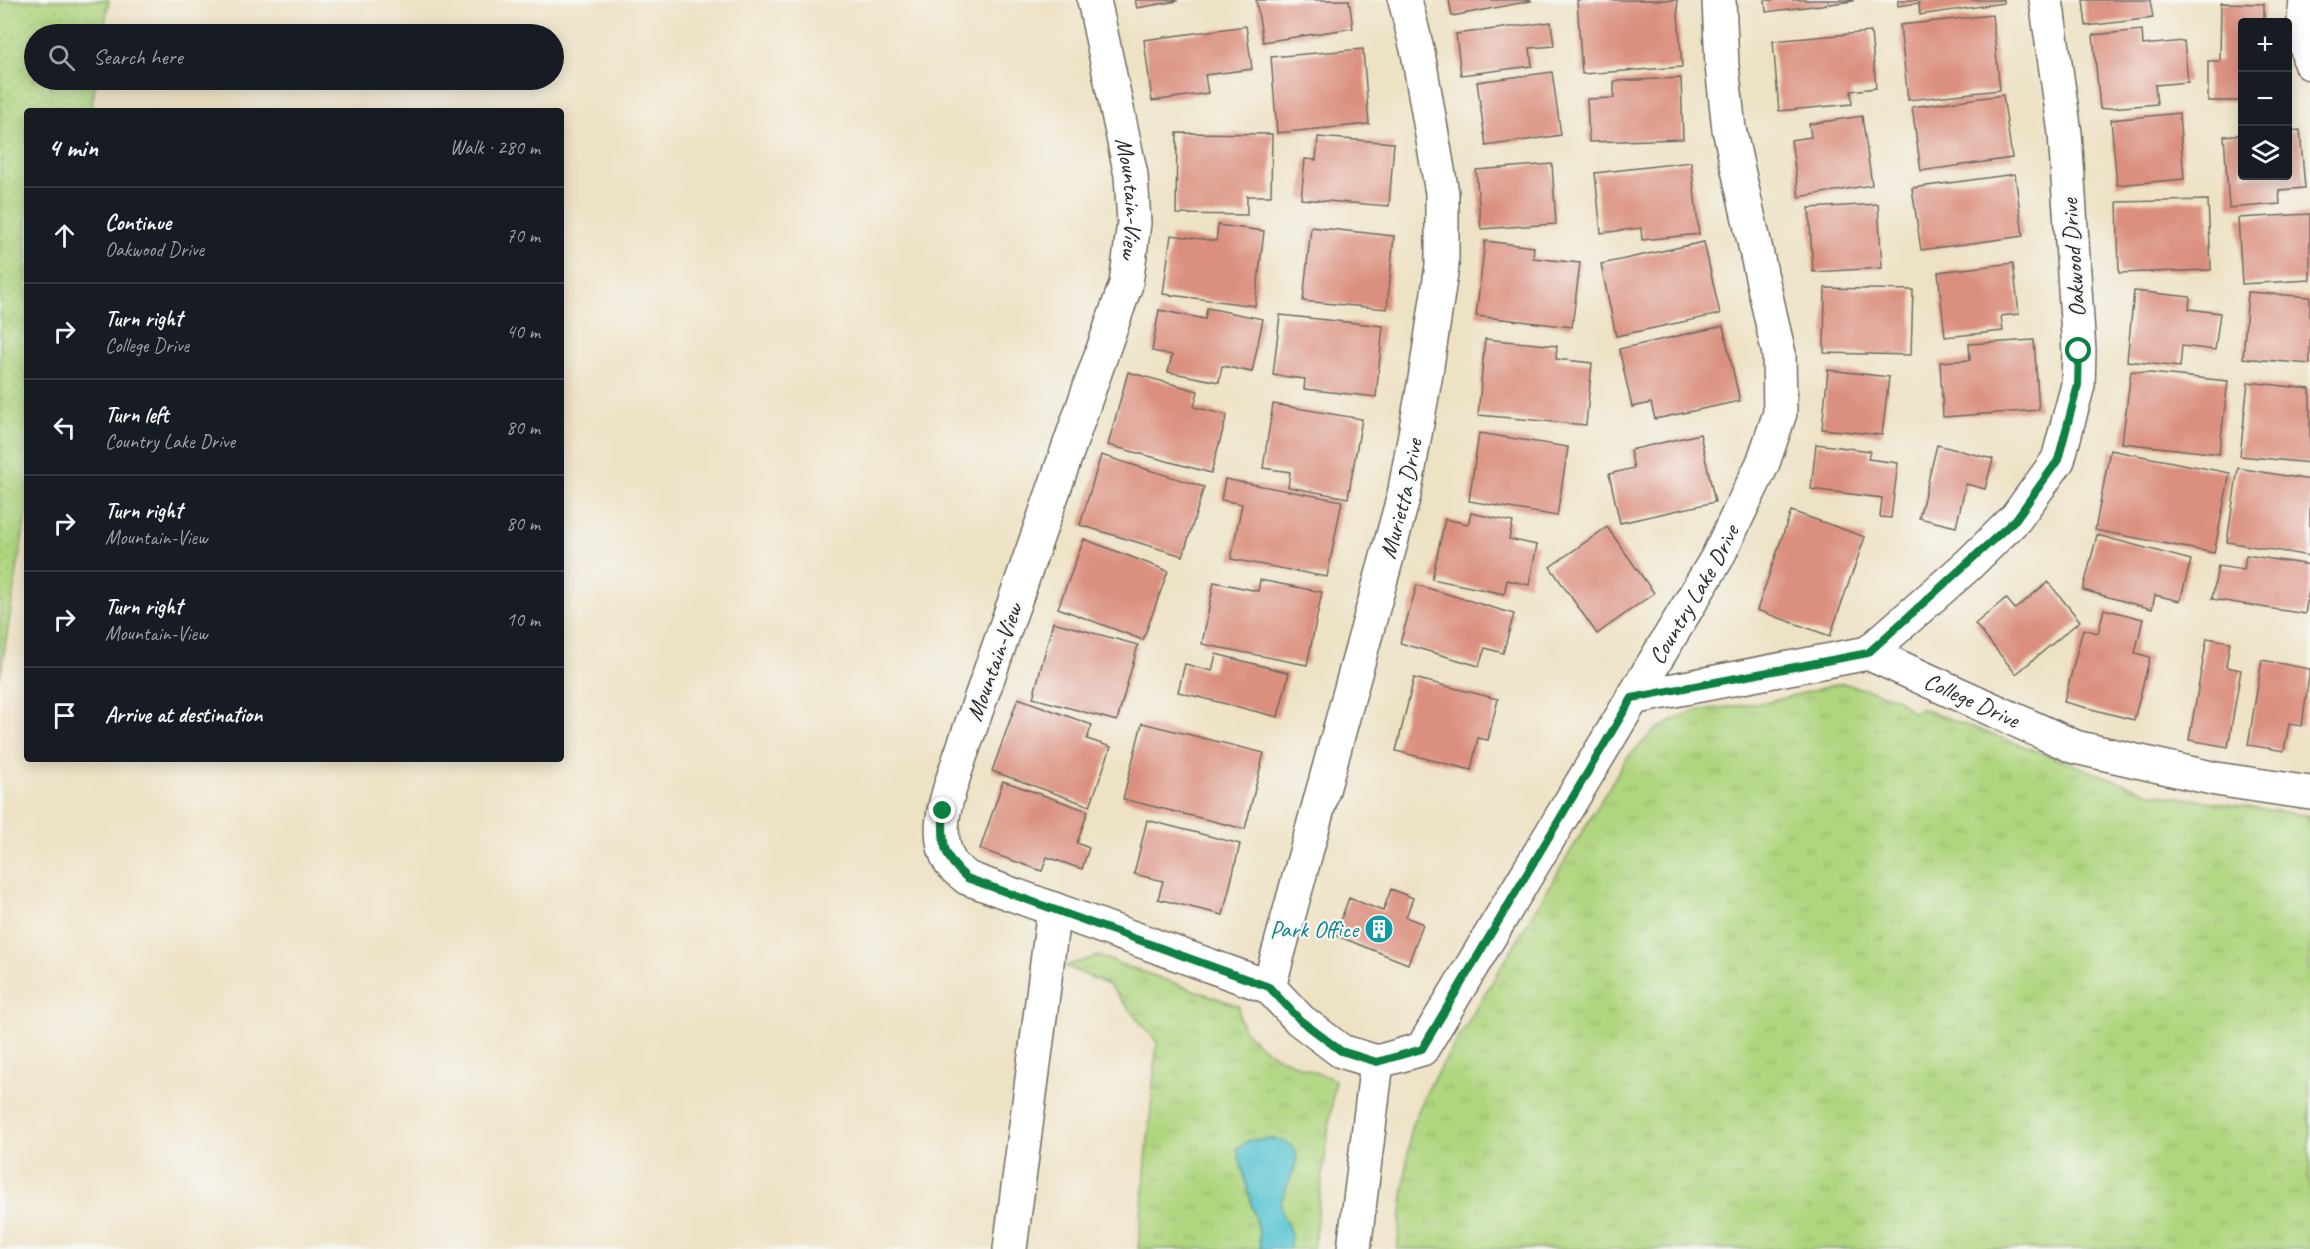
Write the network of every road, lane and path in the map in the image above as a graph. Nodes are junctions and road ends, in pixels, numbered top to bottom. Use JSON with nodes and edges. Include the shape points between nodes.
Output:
{"nodes":[{"id":1,"x":1094,"y":0,"type":"edge"},
{"id":2,"x":1405,"y":0,"type":"edge"},
{"id":3,"x":1719,"y":0,"type":"edge"},
{"id":4,"x":2046,"y":0,"type":"edge"},
{"id":5,"x":2306,"y":0,"type":"edge"},
{"id":6,"x":2310,"y":63,"type":"edge"},
{"id":7,"x":1868,"y":653,"type":"junction"},
{"id":8,"x":1632,"y":698,"type":"junction"},
{"id":9,"x":2310,"y":792,"type":"edge"},
{"id":10,"x":1054,"y":909,"type":"junction"},
{"id":11,"x":1269,"y":987,"type":"junction"},
{"id":12,"x":1377,"y":1062,"type":"junction"},
{"id":13,"x":1010,"y":1249,"type":"edge"},
{"id":14,"x":1354,"y":1249,"type":"edge"}],
"edges":[{"from":1,"to":10,"type":"lane","name":"Mountain-View","via":[[1131,175],[1134,223],[1126,284],[943,811],[943,843],[950,863],[967,878]]},
{"from":2,"to":11,"type":"lane","name":"Murietta Drive","via":[[1442,193],[1442,266],[1404,495]]},
{"from":3,"to":8,"type":"lane","name":"Country Lake Drive","via":[[1730,129],[1779,354],[1780,413],[1762,463],[1717,558]]},
{"from":4,"to":7,"type":"lane","name":"Oakwood Drive","via":[[2065,133],[2079,351],[2078,385],[2058,460],[2016,519]]},
{"from":5,"to":6,"type":"lane","via":[[2303,32]]},
{"from":7,"to":8,"type":"lane"},
{"from":7,"to":9,"type":"lane","name":"College Drive","via":[[2075,747],[2216,779]]},
{"from":8,"to":12,"type":"lane","name":"Country Lake Drive","via":[[1422,1049]]},
{"from":10,"to":11,"type":"lane","name":"Mountain-View"},
{"from":10,"to":13,"type":"lane"},
{"from":11,"to":12,"type":"lane","name":"Mountain-View","via":[[1300,1020],[1341,1051]]},
{"from":12,"to":14,"type":"lane"}]}
